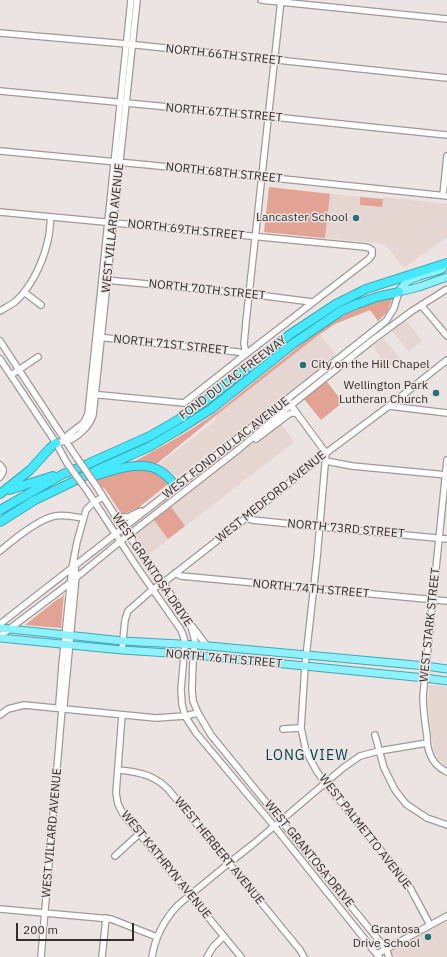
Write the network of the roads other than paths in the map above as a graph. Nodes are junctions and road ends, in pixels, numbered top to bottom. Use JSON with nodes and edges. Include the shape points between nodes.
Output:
{"nodes":[{"id":1,"x":132,"y":0,"type":"edge"},
{"id":2,"x":137,"y":0,"type":"edge"},
{"id":3,"x":261,"y":0,"type":"edge"},
{"id":4,"x":281,"y":1,"type":"edge"},
{"id":5,"x":447,"y":19,"type":"edge"},
{"id":6,"x":0,"y":33,"type":"edge"},
{"id":7,"x":130,"y":45,"type":"junction"},
{"id":8,"x":274,"y":60,"type":"junction"},
{"id":9,"x":447,"y":78,"type":"edge"},
{"id":10,"x":0,"y":91,"type":"edge"},
{"id":11,"x":123,"y":103,"type":"junction"},
{"id":12,"x":268,"y":117,"type":"junction"},
{"id":13,"x":447,"y":135,"type":"edge"},
{"id":14,"x":0,"y":151,"type":"edge"},
{"id":15,"x":447,"y":156,"type":"edge"},
{"id":16,"x":117,"y":162,"type":"junction"},
{"id":17,"x":262,"y":177,"type":"junction"},
{"id":18,"x":445,"y":196,"type":"edge"},
{"id":19,"x":0,"y":212,"type":"edge"},
{"id":20,"x":51,"y":217,"type":"junction"},
{"id":21,"x":111,"y":222,"type":"junction"},
{"id":22,"x":256,"y":237,"type":"junction"},
{"id":23,"x":447,"y":263,"type":"edge"},
{"id":24,"x":447,"y":277,"type":"edge"},
{"id":25,"x":105,"y":280,"type":"junction"},
{"id":26,"x":447,"y":289,"type":"edge"},
{"id":27,"x":24,"y":292,"type":"junction"},
{"id":28,"x":399,"y":292,"type":"junction"},
{"id":29,"x":250,"y":294,"type":"junction"},
{"id":30,"x":312,"y":302,"type":"junction"},
{"id":31,"x":41,"y":305,"type":"dead end"},
{"id":32,"x":421,"y":305,"type":"junction"},
{"id":33,"x":0,"y":311,"type":"edge"},
{"id":34,"x":447,"y":336,"type":"edge"},
{"id":35,"x":99,"y":337,"type":"junction"},
{"id":36,"x":0,"y":341,"type":"edge"},
{"id":37,"x":246,"y":354,"type":"junction"},
{"id":38,"x":38,"y":357,"type":"dead end"},
{"id":39,"x":0,"y":359,"type":"edge"},
{"id":40,"x":447,"y":360,"type":"edge"},
{"id":41,"x":19,"y":370,"type":"junction"},
{"id":42,"x":11,"y":376,"type":"junction"},
{"id":43,"x":93,"y":394,"type":"junction"},
{"id":44,"x":287,"y":400,"type":"junction"},
{"id":45,"x":291,"y":405,"type":"junction"},
{"id":46,"x":389,"y":406,"type":"junction"},
{"id":47,"x":297,"y":413,"type":"junction"},
{"id":48,"x":447,"y":413,"type":"edge"},
{"id":49,"x":64,"y":440,"type":"junction"},
{"id":50,"x":248,"y":441,"type":"junction"},
{"id":51,"x":56,"y":443,"type":"junction"},
{"id":52,"x":326,"y":453,"type":"junction"},
{"id":53,"x":447,"y":460,"type":"edge"},
{"id":54,"x":326,"y":462,"type":"junction"},
{"id":55,"x":0,"y":465,"type":"edge"},
{"id":56,"x":63,"y":474,"type":"junction"},
{"id":57,"x":446,"y":475,"type":"edge"},
{"id":58,"x":0,"y":477,"type":"edge"},
{"id":59,"x":70,"y":483,"type":"junction"},
{"id":60,"x":176,"y":486,"type":"junction"},
{"id":61,"x":187,"y":490,"type":"junction"},
{"id":62,"x":1,"y":493,"type":"edge"},
{"id":63,"x":103,"y":497,"type":"junction"},
{"id":64,"x":94,"y":502,"type":"junction"},
{"id":65,"x":152,"y":506,"type":"junction"},
{"id":66,"x":0,"y":510,"type":"edge"},
{"id":67,"x":116,"y":517,"type":"junction"},
{"id":68,"x":83,"y":518,"type":"junction"},
{"id":69,"x":246,"y":518,"type":"junction"},
{"id":70,"x":0,"y":522,"type":"edge"},
{"id":71,"x":320,"y":527,"type":"junction"},
{"id":72,"x":123,"y":528,"type":"junction"},
{"id":73,"x":116,"y":534,"type":"junction"},
{"id":74,"x":129,"y":536,"type":"junction"},
{"id":75,"x":439,"y":538,"type":"junction"},
{"id":76,"x":447,"y":539,"type":"edge"},
{"id":77,"x":121,"y":542,"type":"junction"},
{"id":78,"x":0,"y":550,"type":"edge"},
{"id":79,"x":73,"y":565,"type":"junction"},
{"id":80,"x":175,"y":573,"type":"junction"},
{"id":81,"x":76,"y":578,"type":"junction"},
{"id":82,"x":70,"y":583,"type":"junction"},
{"id":83,"x":163,"y":583,"type":"junction"},
{"id":84,"x":153,"y":589,"type":"junction"},
{"id":85,"x":313,"y":589,"type":"junction"},
{"id":86,"x":432,"y":600,"type":"junction"},
{"id":87,"x":447,"y":602,"type":"edge"},
{"id":88,"x":183,"y":614,"type":"junction"},
{"id":89,"x":175,"y":620,"type":"junction"},
{"id":90,"x":190,"y":623,"type":"junction"},
{"id":91,"x":0,"y":624,"type":"edge"},
{"id":92,"x":0,"y":628,"type":"edge"},
{"id":93,"x":8,"y":629,"type":"junction"},
{"id":94,"x":68,"y":635,"type":"junction"},
{"id":95,"x":0,"y":637,"type":"edge"},
{"id":96,"x":123,"y":640,"type":"junction"},
{"id":97,"x":67,"y":644,"type":"junction"},
{"id":98,"x":185,"y":644,"type":"junction"},
{"id":99,"x":194,"y":645,"type":"junction"},
{"id":100,"x":207,"y":646,"type":"junction"},
{"id":101,"x":122,"y":650,"type":"junction"},
{"id":102,"x":184,"y":654,"type":"junction"},
{"id":103,"x":194,"y":655,"type":"junction"},
{"id":104,"x":307,"y":656,"type":"junction"},
{"id":105,"x":305,"y":666,"type":"junction"},
{"id":106,"x":426,"y":666,"type":"junction"},
{"id":107,"x":447,"y":669,"type":"edge"},
{"id":108,"x":425,"y":678,"type":"junction"},
{"id":109,"x":447,"y":681,"type":"edge"},
{"id":110,"x":62,"y":709,"type":"junction"},
{"id":111,"x":198,"y":713,"type":"junction"},
{"id":112,"x":122,"y":714,"type":"junction"},
{"id":113,"x":0,"y":715,"type":"edge"},
{"id":114,"x":185,"y":716,"type":"junction"},
{"id":115,"x":301,"y":728,"type":"junction"},
{"id":116,"x":283,"y":729,"type":"dead end"},
{"id":117,"x":375,"y":734,"type":"dead end"},
{"id":118,"x":428,"y":743,"type":"junction"},
{"id":119,"x":379,"y":751,"type":"junction"},
{"id":120,"x":118,"y":770,"type":"junction"},
{"id":121,"x":447,"y":772,"type":"edge"},
{"id":122,"x":325,"y":783,"type":"junction"},
{"id":123,"x":281,"y":820,"type":"junction"},
{"id":124,"x":447,"y":824,"type":"edge"},
{"id":125,"x":274,"y":826,"type":"junction"},
{"id":126,"x":139,"y":834,"type":"junction"},
{"id":127,"x":115,"y":856,"type":"dead end"},
{"id":128,"x":229,"y":863,"type":"junction"},
{"id":129,"x":335,"y":885,"type":"junction"},
{"id":130,"x":327,"y":892,"type":"junction"},
{"id":131,"x":190,"y":894,"type":"junction"},
{"id":132,"x":0,"y":909,"type":"edge"},
{"id":133,"x":45,"y":913,"type":"junction"},
{"id":134,"x":447,"y":916,"type":"edge"},
{"id":135,"x":106,"y":918,"type":"junction"},
{"id":136,"x":430,"y":925,"type":"junction"},
{"id":137,"x":224,"y":936,"type":"junction"},
{"id":138,"x":157,"y":937,"type":"junction"},
{"id":139,"x":386,"y":949,"type":"junction"},
{"id":140,"x":378,"y":956,"type":"edge"},
{"id":141,"x":41,"y":957,"type":"edge"},
{"id":142,"x":102,"y":957,"type":"edge"},
{"id":143,"x":152,"y":957,"type":"edge"},
{"id":144,"x":207,"y":957,"type":"edge"},
{"id":145,"x":241,"y":957,"type":"edge"},
{"id":146,"x":304,"y":957,"type":"edge"},
{"id":147,"x":389,"y":957,"type":"edge"}],
"edges":[{"from":1,"to":7,"type":"street","name":"WEST VILLARD AVENUE"},
{"from":2,"to":7,"type":"street","name":"WEST VILLARD AVENUE"},
{"from":3,"to":4,"type":"street"},
{"from":4,"to":5,"type":"street"},
{"from":4,"to":8,"type":"street"},
{"from":6,"to":7,"type":"street","name":"NORTH 66TH STREET"},
{"from":7,"to":8,"type":"street","name":"NORTH 66TH STREET"},
{"from":7,"to":11,"type":"street","name":"WEST VILLARD AVENUE"},
{"from":8,"to":9,"type":"street","name":"NORTH 66TH STREET"},
{"from":8,"to":12,"type":"street"},
{"from":10,"to":11,"type":"street","name":"NORTH 67TH STREET"},
{"from":11,"to":12,"type":"street","name":"NORTH 67TH STREET"},
{"from":11,"to":16,"type":"street","name":"WEST VILLARD AVENUE"},
{"from":12,"to":13,"type":"street","name":"NORTH 67TH STREET"},
{"from":12,"to":17,"type":"street"},
{"from":14,"to":16,"type":"street","name":"NORTH 68TH STREET"},
{"from":15,"to":18,"type":"street"},
{"from":16,"to":17,"type":"street","name":"NORTH 68TH STREET"},
{"from":16,"to":21,"type":"street","name":"WEST VILLARD AVENUE"},
{"from":17,"to":18,"type":"street","name":"NORTH 68TH STREET"},
{"from":17,"to":22,"type":"street"},
{"from":19,"to":20,"type":"street","name":"NORTH 69TH STREET"},
{"from":20,"to":21,"type":"street","name":"NORTH 69TH STREET"},
{"from":20,"to":27,"type":"street","via":[[43,257]]},
{"from":21,"to":22,"type":"street","name":"NORTH 69TH STREET"},
{"from":21,"to":25,"type":"street","name":"WEST VILLARD AVENUE"},
{"from":22,"to":29,"type":"street"},
{"from":22,"to":30,"type":"street","name":"NORTH 69TH STREET","via":[[372,250],[369,259]]},
{"from":23,"to":28,"type":"main road","via":[[442,269],[408,281]]},
{"from":23,"to":56,"type":"highway","name":"FOND DU LAC FREEWAY","via":[[366,290],[336,304],[289,335],[176,421],[150,436]]},
{"from":24,"to":28,"type":"main road"},
{"from":25,"to":29,"type":"street","name":"NORTH 70TH STREET"},
{"from":25,"to":35,"type":"street","name":"WEST VILLARD AVENUE"},
{"from":26,"to":32,"type":"street","name":"WEST FOND DU LAC AVENUE"},
{"from":27,"to":31,"type":"street"},
{"from":27,"to":33,"type":"street"},
{"from":28,"to":44,"type":"street","name":"WEST FOND DU LAC AVENUE","via":[[386,321]]},
{"from":28,"to":59,"type":"highway","name":"FOND DU LAC FREEWAY","via":[[377,297],[341,311],[294,342],[211,409],[178,430]]},
{"from":29,"to":30,"type":"street","name":"NORTH 70TH STREET"},
{"from":29,"to":37,"type":"street","via":[[244,344]]},
{"from":30,"to":37,"type":"street"},
{"from":32,"to":34,"type":"street"},
{"from":32,"to":45,"type":"street","name":"WEST FOND DU LAC AVENUE"},
{"from":35,"to":37,"type":"street","name":"NORTH 71ST STREET"},
{"from":35,"to":43,"type":"street","name":"WEST VILLARD AVENUE"},
{"from":36,"to":41,"type":"street","name":"WEST GRANTOSA DRIVE"},
{"from":37,"to":43,"type":"street","via":[[184,403]]},
{"from":38,"to":41,"type":"street"},
{"from":39,"to":42,"type":"street","name":"WEST GRANTOSA DRIVE"},
{"from":40,"to":46,"type":"street","name":"WEST MEDFORD AVENUE"},
{"from":41,"to":42,"type":"street"},
{"from":41,"to":49,"type":"street","name":"WEST GRANTOSA DRIVE"},
{"from":42,"to":51,"type":"street","name":"WEST GRANTOSA DRIVE"},
{"from":43,"to":49,"type":"street","name":"WEST VILLARD AVENUE","via":[[93,415],[89,424],[71,440]]},
{"from":44,"to":45,"type":"street"},
{"from":44,"to":60,"type":"street","name":"WEST FOND DU LAC AVENUE"},
{"from":45,"to":47,"type":"street"},
{"from":45,"to":50,"type":"street","name":"WEST FOND DU LAC AVENUE"},
{"from":46,"to":48,"type":"street"},
{"from":46,"to":52,"type":"street","name":"WEST MEDFORD AVENUE"},
{"from":47,"to":50,"type":"street","via":[[289,414],[254,440]]},
{"from":47,"to":52,"type":"street"},
{"from":49,"to":51,"type":"street","name":"WEST VILLARD AVENUE"},
{"from":49,"to":63,"type":"street","name":"WEST GRANTOSA DRIVE","bridge":true},
{"from":50,"to":61,"type":"street","name":"WEST FOND DU LAC AVENUE"},
{"from":51,"to":62,"type":"highway","via":[[30,470]]},
{"from":51,"to":64,"type":"street","name":"WEST GRANTOSA DRIVE","bridge":true},
{"from":52,"to":54,"type":"street","name":"WEST PALMETTO AVENUE"},
{"from":52,"to":69,"type":"street","name":"WEST MEDFORD AVENUE"},
{"from":53,"to":57,"type":"street","name":"WEST STARK STREET"},
{"from":54,"to":57,"type":"street"},
{"from":54,"to":71,"type":"street","name":"WEST PALMETTO AVENUE"},
{"from":55,"to":58,"type":"street","via":[[3,469]]},
{"from":56,"to":62,"type":"highway"},
{"from":56,"to":66,"type":"highway","name":"FOND DU LAC FREEWAY"},
{"from":57,"to":75,"type":"street","name":"WEST STARK STREET"},
{"from":59,"to":60,"type":"highway","via":[[138,465],[161,471]]},
{"from":59,"to":70,"type":"highway","name":"FOND DU LAC FREEWAY","via":[[35,500]]},
{"from":60,"to":61,"type":"street"},
{"from":60,"to":65,"type":"street","name":"WEST FOND DU LAC AVENUE"},
{"from":61,"to":74,"type":"street","name":"WEST FOND DU LAC AVENUE"},
{"from":63,"to":64,"type":"street","name":"WEST VILLARD AVENUE"},
{"from":63,"to":67,"type":"street","name":"WEST GRANTOSA DRIVE"},
{"from":64,"to":68,"type":"street","name":"WEST VILLARD AVENUE","via":[[86,510]]},
{"from":64,"to":73,"type":"street","name":"WEST GRANTOSA DRIVE"},
{"from":65,"to":67,"type":"street","via":[[128,517]]},
{"from":65,"to":72,"type":"street","name":"WEST FOND DU LAC AVENUE"},
{"from":67,"to":72,"type":"street","name":"WEST GRANTOSA DRIVE"},
{"from":68,"to":78,"type":"street","via":[[47,518]]},
{"from":68,"to":79,"type":"street","name":"WEST VILLARD AVENUE"},
{"from":69,"to":71,"type":"street","name":"NORTH 73RD STREET"},
{"from":69,"to":80,"type":"street","name":"WEST MEDFORD AVENUE"},
{"from":71,"to":75,"type":"street","name":"NORTH 73RD STREET"},
{"from":71,"to":85,"type":"street","name":"WEST PALMETTO AVENUE"},
{"from":72,"to":73,"type":"street","name":"WEST FOND DU LAC AVENUE"},
{"from":72,"to":74,"type":"street","name":"WEST GRANTOSA DRIVE"},
{"from":73,"to":77,"type":"street","name":"WEST GRANTOSA DRIVE"},
{"from":73,"to":79,"type":"street","name":"WEST FOND DU LAC AVENUE"},
{"from":74,"to":77,"type":"street","name":"WEST FOND DU LAC AVENUE"},
{"from":74,"to":83,"type":"street","name":"WEST GRANTOSA DRIVE"},
{"from":75,"to":76,"type":"street","name":"NORTH 73RD STREET"},
{"from":75,"to":86,"type":"street","name":"WEST STARK STREET"},
{"from":77,"to":81,"type":"street","name":"WEST FOND DU LAC AVENUE"},
{"from":77,"to":84,"type":"street","name":"WEST GRANTOSA DRIVE"},
{"from":79,"to":81,"type":"street","name":"WEST VILLARD AVENUE"},
{"from":79,"to":82,"type":"street","name":"WEST VILLARD AVENUE"},
{"from":79,"to":91,"type":"street","name":"WEST FOND DU LAC AVENUE"},
{"from":80,"to":83,"type":"street","name":"WEST MEDFORD AVENUE"},
{"from":80,"to":85,"type":"street","name":"NORTH 74TH STREET","via":[[181,576]]},
{"from":81,"to":82,"type":"street","name":"WEST FOND DU LAC AVENUE"},
{"from":81,"to":94,"type":"street","name":"WEST VILLARD AVENUE"},
{"from":82,"to":93,"type":"street","name":"WEST FOND DU LAC AVENUE"},
{"from":82,"to":94,"type":"street","name":"WEST VILLARD AVENUE"},
{"from":83,"to":84,"type":"street","name":"WEST MEDFORD AVENUE"},
{"from":83,"to":88,"type":"street","name":"WEST GRANTOSA DRIVE"},
{"from":84,"to":89,"type":"street","name":"WEST GRANTOSA DRIVE"},
{"from":84,"to":96,"type":"street","name":"WEST MEDFORD AVENUE","via":[[128,611]]},
{"from":85,"to":86,"type":"street","name":"NORTH 74TH STREET"},
{"from":85,"to":104,"type":"street","name":"WEST PALMETTO AVENUE"},
{"from":86,"to":87,"type":"street","name":"NORTH 74TH STREET"},
{"from":86,"to":106,"type":"street","name":"WEST STARK STREET"},
{"from":88,"to":89,"type":"street"},
{"from":88,"to":90,"type":"street","name":"WEST GRANTOSA DRIVE"},
{"from":89,"to":98,"type":"street","name":"WEST GRANTOSA DRIVE"},
{"from":90,"to":99,"type":"street","name":"WEST GRANTOSA DRIVE"},
{"from":90,"to":100,"type":"street"},
{"from":92,"to":93,"type":"main road","name":"NORTH 76TH STREET"},
{"from":93,"to":94,"type":"main road","name":"NORTH 76TH STREET"},
{"from":93,"to":95,"type":"street","name":"WEST FOND DU LAC AVENUE"},
{"from":94,"to":96,"type":"main road","name":"NORTH 76TH STREET"},
{"from":94,"to":97,"type":"street","name":"WEST VILLARD AVENUE"},
{"from":95,"to":97,"type":"main road","name":"NORTH 76TH STREET"},
{"from":96,"to":98,"type":"main road","name":"NORTH 76TH STREET"},
{"from":96,"to":101,"type":"street","name":"WEST MEDFORD AVENUE"},
{"from":97,"to":101,"type":"main road","name":"NORTH 76TH STREET"},
{"from":97,"to":110,"type":"street","name":"WEST VILLARD AVENUE","via":[[59,704]]},
{"from":98,"to":99,"type":"main road","name":"NORTH 76TH STREET"},
{"from":98,"to":102,"type":"street","name":"WEST GRANTOSA DRIVE"},
{"from":99,"to":100,"type":"main road","name":"NORTH 76TH STREET"},
{"from":99,"to":103,"type":"street","name":"WEST GRANTOSA DRIVE"},
{"from":100,"to":104,"type":"main road","name":"NORTH 76TH STREET"},
{"from":101,"to":102,"type":"main road","name":"NORTH 76TH STREET"},
{"from":102,"to":103,"type":"main road","name":"NORTH 76TH STREET"},
{"from":102,"to":114,"type":"street","name":"WEST GRANTOSA DRIVE","via":[[181,689]]},
{"from":103,"to":105,"type":"main road","name":"NORTH 76TH STREET"},
{"from":103,"to":111,"type":"street","name":"WEST GRANTOSA DRIVE","via":[[192,689]]},
{"from":104,"to":105,"type":"street","name":"WEST PALMETTO AVENUE"},
{"from":104,"to":106,"type":"main road","name":"NORTH 76TH STREET"},
{"from":105,"to":108,"type":"main road","name":"NORTH 76TH STREET"},
{"from":105,"to":115,"type":"street","name":"WEST PALMETTO AVENUE"},
{"from":106,"to":107,"type":"main road","name":"NORTH 76TH STREET"},
{"from":106,"to":108,"type":"street","name":"WEST STARK STREET"},
{"from":108,"to":109,"type":"main road","name":"NORTH 76TH STREET"},
{"from":108,"to":118,"type":"street","name":"WEST STARK STREET","via":[[423,709]]},
{"from":110,"to":112,"type":"street"},
{"from":110,"to":113,"type":"street","via":[[24,705],[8,709]]},
{"from":110,"to":133,"type":"street","name":"WEST VILLARD AVENUE"},
{"from":111,"to":114,"type":"street"},
{"from":111,"to":123,"type":"street","name":"WEST GRANTOSA DRIVE","via":[[211,735]]},
{"from":112,"to":114,"type":"street","via":[[156,718]]},
{"from":112,"to":120,"type":"street","name":"WEST KATHRYN AVENUE"},
{"from":114,"to":125,"type":"street","name":"WEST GRANTOSA DRIVE","via":[[196,733]]},
{"from":115,"to":116,"type":"street"},
{"from":115,"to":122,"type":"street","name":"WEST PALMETTO AVENUE","via":[[306,751]]},
{"from":117,"to":119,"type":"street"},
{"from":118,"to":119,"type":"street"},
{"from":118,"to":121,"type":"street","name":"WEST STARK STREET","via":[[435,763]]},
{"from":119,"to":122,"type":"street","via":[[360,756]]},
{"from":119,"to":124,"type":"street","via":[[395,790],[406,804],[427,818]]},
{"from":120,"to":126,"type":"street","name":"WEST KATHRYN AVENUE","via":[[118,804]]},
{"from":120,"to":128,"type":"street","name":"WEST HERBERT AVENUE","via":[[147,775],[158,781]]},
{"from":122,"to":123,"type":"street"},
{"from":122,"to":136,"type":"street","name":"WEST PALMETTO AVENUE","via":[[407,882]]},
{"from":123,"to":125,"type":"street"},
{"from":123,"to":129,"type":"street","name":"WEST GRANTOSA DRIVE"},
{"from":125,"to":128,"type":"street"},
{"from":125,"to":130,"type":"street","name":"WEST GRANTOSA DRIVE"},
{"from":126,"to":127,"type":"street"},
{"from":126,"to":131,"type":"street","name":"WEST KATHRYN AVENUE"},
{"from":128,"to":131,"type":"street"},
{"from":128,"to":146,"type":"street","name":"WEST HERBERT AVENUE"},
{"from":129,"to":130,"type":"street"},
{"from":129,"to":139,"type":"street","name":"WEST GRANTOSA DRIVE"},
{"from":130,"to":140,"type":"street","name":"WEST GRANTOSA DRIVE"},
{"from":131,"to":137,"type":"street","name":"WEST KATHRYN AVENUE"},
{"from":131,"to":138,"type":"street","via":[[171,912]]},
{"from":132,"to":133,"type":"street"},
{"from":133,"to":135,"type":"street"},
{"from":133,"to":141,"type":"street","name":"WEST VILLARD AVENUE"},
{"from":134,"to":136,"type":"street"},
{"from":135,"to":138,"type":"street"},
{"from":135,"to":142,"type":"street"},
{"from":136,"to":139,"type":"street"},
{"from":137,"to":144,"type":"street"},
{"from":137,"to":145,"type":"street","name":"WEST KATHRYN AVENUE"},
{"from":138,"to":143,"type":"street"},
{"from":139,"to":140,"type":"street"},
{"from":139,"to":147,"type":"street","name":"WEST GRANTOSA DRIVE"}]}
